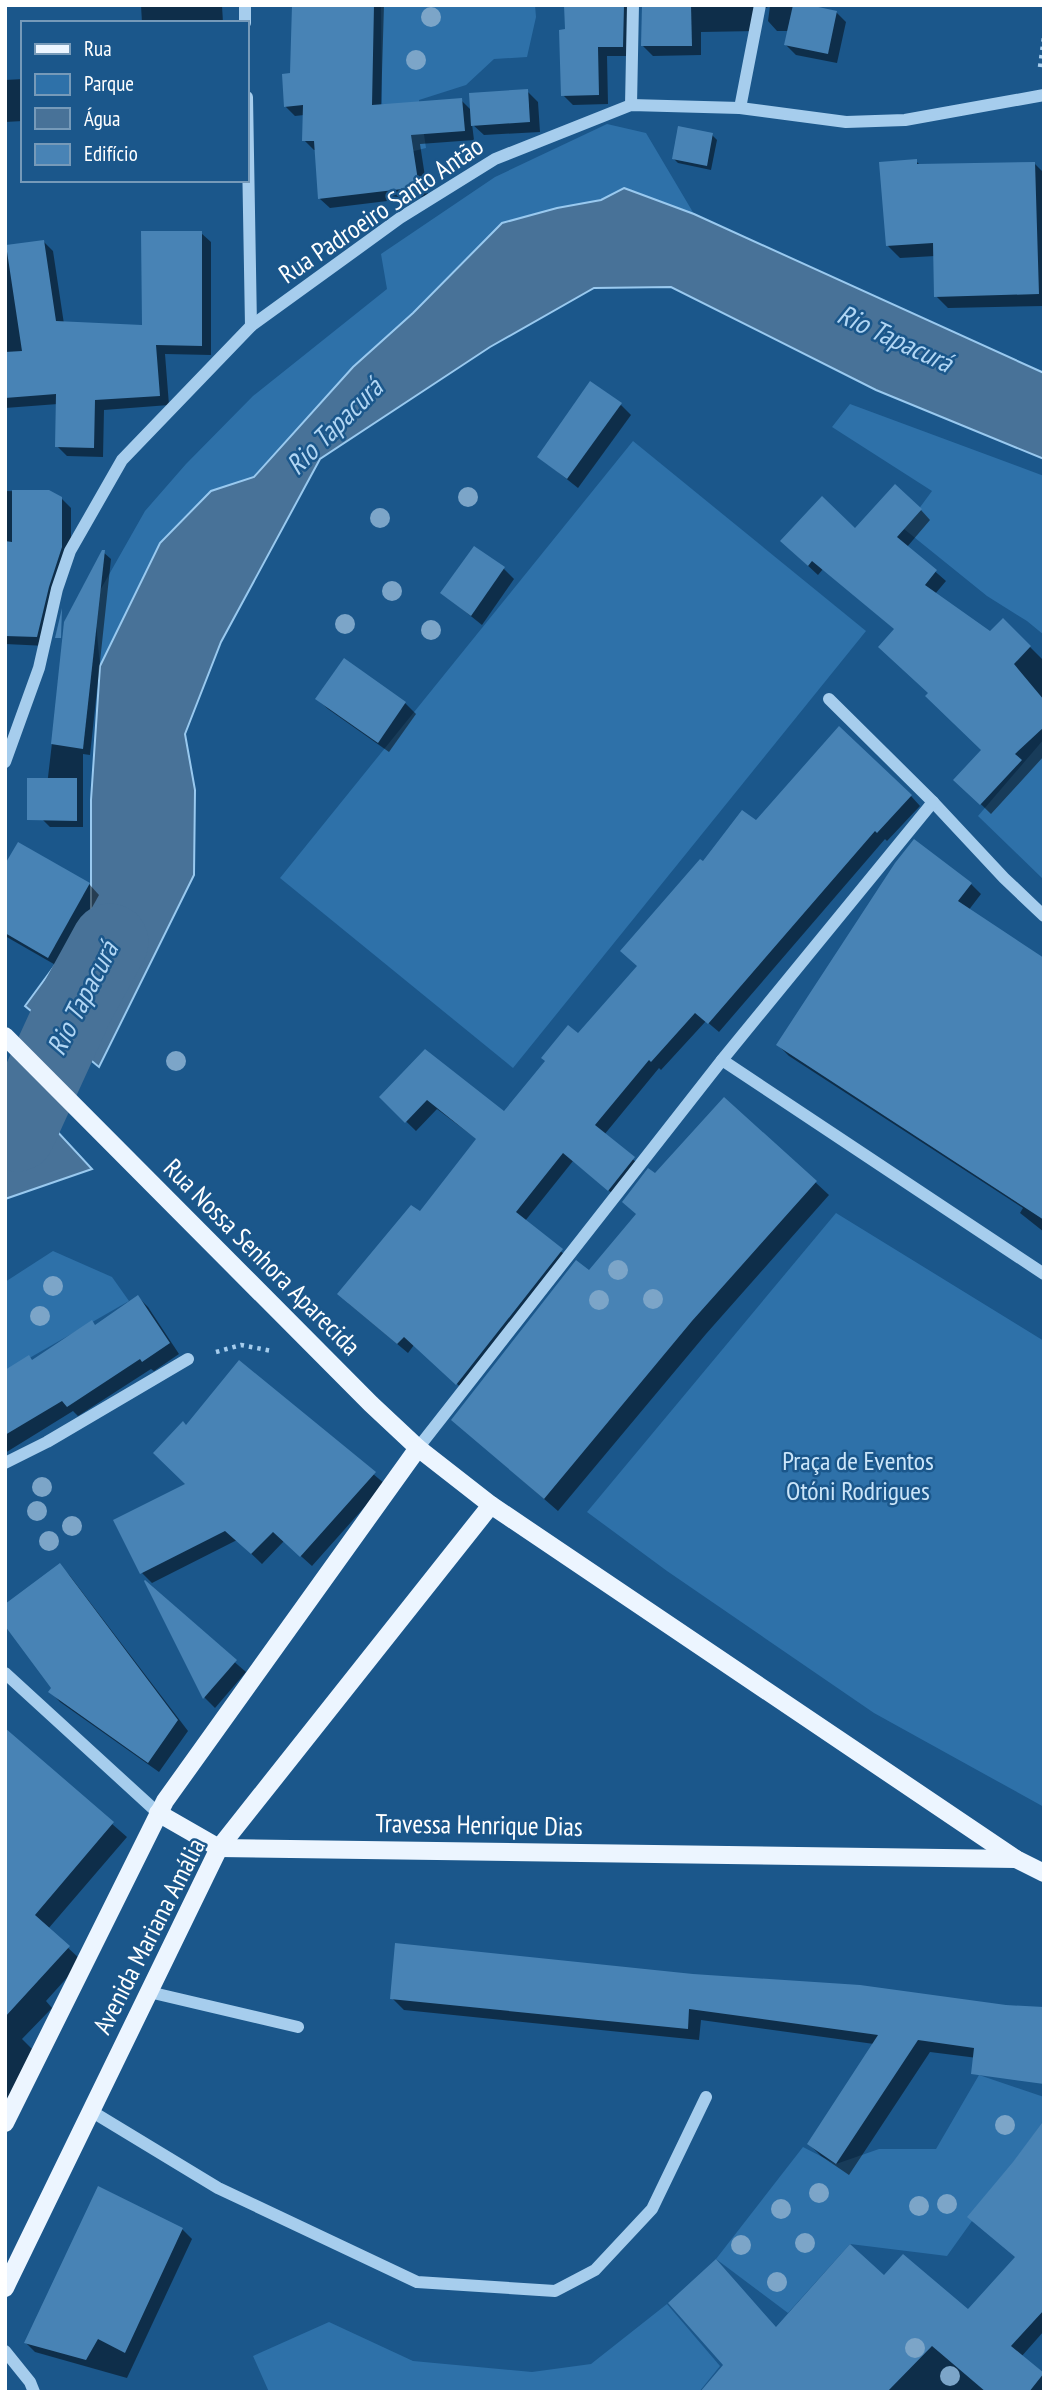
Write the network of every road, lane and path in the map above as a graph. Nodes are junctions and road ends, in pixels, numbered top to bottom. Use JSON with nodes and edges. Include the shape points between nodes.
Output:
{"nodes":[{"id":1,"x":633,"y":5,"type":"edge"},
{"id":2,"x":761,"y":5,"type":"edge"},
{"id":3,"x":1044,"y":95,"type":"edge"},
{"id":4,"x":631,"y":105,"type":"junction"},
{"id":5,"x":740,"y":108,"type":"junction"},
{"id":6,"x":248,"y":154,"type":"edge"},
{"id":7,"x":251,"y":326,"type":"junction"},
{"id":8,"x":829,"y":699,"type":"dead end"},
{"id":9,"x":5,"y":762,"type":"edge"},
{"id":10,"x":933,"y":802,"type":"junction"},
{"id":11,"x":1044,"y":916,"type":"edge"},
{"id":12,"x":5,"y":1036,"type":"edge"},
{"id":13,"x":722,"y":1060,"type":"junction"},
{"id":14,"x":1044,"y":1274,"type":"edge"},
{"id":15,"x":283,"y":1353,"type":"dead end"},
{"id":16,"x":188,"y":1359,"type":"joint"},
{"id":17,"x":418,"y":1448,"type":"junction"},
{"id":18,"x":5,"y":1464,"type":"edge"},
{"id":19,"x":491,"y":1505,"type":"junction"},
{"id":20,"x":5,"y":1672,"type":"edge"},
{"id":21,"x":158,"y":1813,"type":"junction"},
{"id":22,"x":219,"y":1848,"type":"junction"},
{"id":23,"x":1016,"y":1858,"type":"junction"},
{"id":24,"x":1044,"y":1873,"type":"edge"},
{"id":25,"x":149,"y":1992,"type":"junction"},
{"id":26,"x":298,"y":2027,"type":"dead end"},
{"id":27,"x":706,"y":2096,"type":"dead end"},
{"id":28,"x":91,"y":2111,"type":"junction"},
{"id":29,"x":5,"y":2123,"type":"edge"},
{"id":30,"x":5,"y":2288,"type":"edge"},
{"id":31,"x":5,"y":2351,"type":"edge"},
{"id":32,"x":34,"y":2392,"type":"edge"}],
"edges":[{"from":1,"to":4,"type":"street"},
{"from":2,"to":5,"type":"street"},
{"from":3,"to":5,"type":"street","name":"Rua Padroeiro Santo Antão","via":[[905,120],[846,122]]},
{"from":4,"to":5,"type":"street","name":"Rua Padroeiro Santo Antão"},
{"from":4,"to":7,"type":"street","name":"Rua Padroeiro Santo Antão","via":[[495,159],[400,218]]},
{"from":6,"to":7,"type":"street"},
{"from":7,"to":9,"type":"street","name":"Rua Padroeiro Santo Antão","via":[[122,460],[70,551],[39,668]]},
{"from":8,"to":10,"type":"street"},
{"from":10,"to":11,"type":"street"},
{"from":10,"to":13,"type":"street"},
{"from":12,"to":17,"type":"main road","name":"Rua Nossa Senhora Aparecida"},
{"from":13,"to":14,"type":"street"},
{"from":13,"to":17,"type":"street"},
{"from":15,"to":16,"type":"path","via":[[241,1345]]},
{"from":16,"to":18,"type":"street"},
{"from":17,"to":19,"type":"main road","name":"Rua Nossa Senhora Aparecida"},
{"from":17,"to":21,"type":"main road","name":"Avenida Mariana Amália"},
{"from":19,"to":22,"type":"main road","name":"Avenida Mariana Amália"},
{"from":19,"to":23,"type":"main road","name":"Travessa Henrique Dias"},
{"from":20,"to":21,"type":"street","name":"Travessa Henrique Dias"},
{"from":21,"to":22,"type":"main road","name":"Travessa Henrique Dias"},
{"from":21,"to":29,"type":"main road","name":"Avenida Mariana Amália"},
{"from":22,"to":23,"type":"main road","name":"Travessa Henrique Dias"},
{"from":22,"to":25,"type":"main road","name":"Avenida Mariana Amália"},
{"from":23,"to":24,"type":"main road","name":"Travessa Henrique Dias"},
{"from":25,"to":26,"type":"street"},
{"from":25,"to":28,"type":"main road","name":"Avenida Mariana Amália"},
{"from":27,"to":28,"type":"street","via":[[652,2209],[596,2270],[555,2291],[417,2282],[218,2188]]},
{"from":28,"to":30,"type":"main road","name":"Avenida Mariana Amália"},
{"from":31,"to":32,"type":"street"}]}
